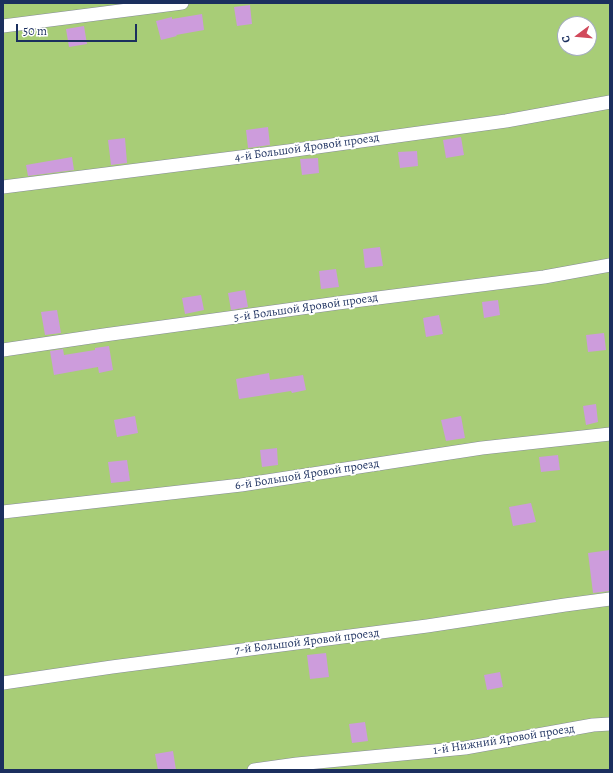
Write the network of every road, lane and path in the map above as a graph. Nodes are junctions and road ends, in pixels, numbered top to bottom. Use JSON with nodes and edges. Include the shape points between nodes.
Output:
{"nodes":[{"id":1,"x":182,"y":3,"type":"edge"},
{"id":2,"x":3,"y":26,"type":"edge"},
{"id":3,"x":610,"y":102,"type":"edge"},
{"id":4,"x":3,"y":187,"type":"edge"},
{"id":5,"x":610,"y":265,"type":"edge"},
{"id":6,"x":3,"y":350,"type":"edge"},
{"id":7,"x":610,"y":434,"type":"edge"},
{"id":8,"x":3,"y":512,"type":"edge"},
{"id":9,"x":610,"y":599,"type":"edge"},
{"id":10,"x":3,"y":683,"type":"edge"},
{"id":11,"x":610,"y":724,"type":"edge"},
{"id":12,"x":254,"y":770,"type":"edge"}],
"edges":[{"from":1,"to":2,"type":"street"},
{"from":3,"to":4,"type":"street","name":"4-й Большой Яровой проезд","via":[[491,123]]},
{"from":5,"to":6,"type":"street","name":"5-й Большой Яровой проезд","via":[[544,277]]},
{"from":7,"to":8,"type":"street","name":"6-й Большой Яровой проезд","via":[[482,448],[242,485]]},
{"from":9,"to":10,"type":"street","name":"7-й Большой Яровой проезд"},
{"from":11,"to":12,"type":"street","name":"1-й Нижний Яровой проезд","via":[[465,748]]}]}
